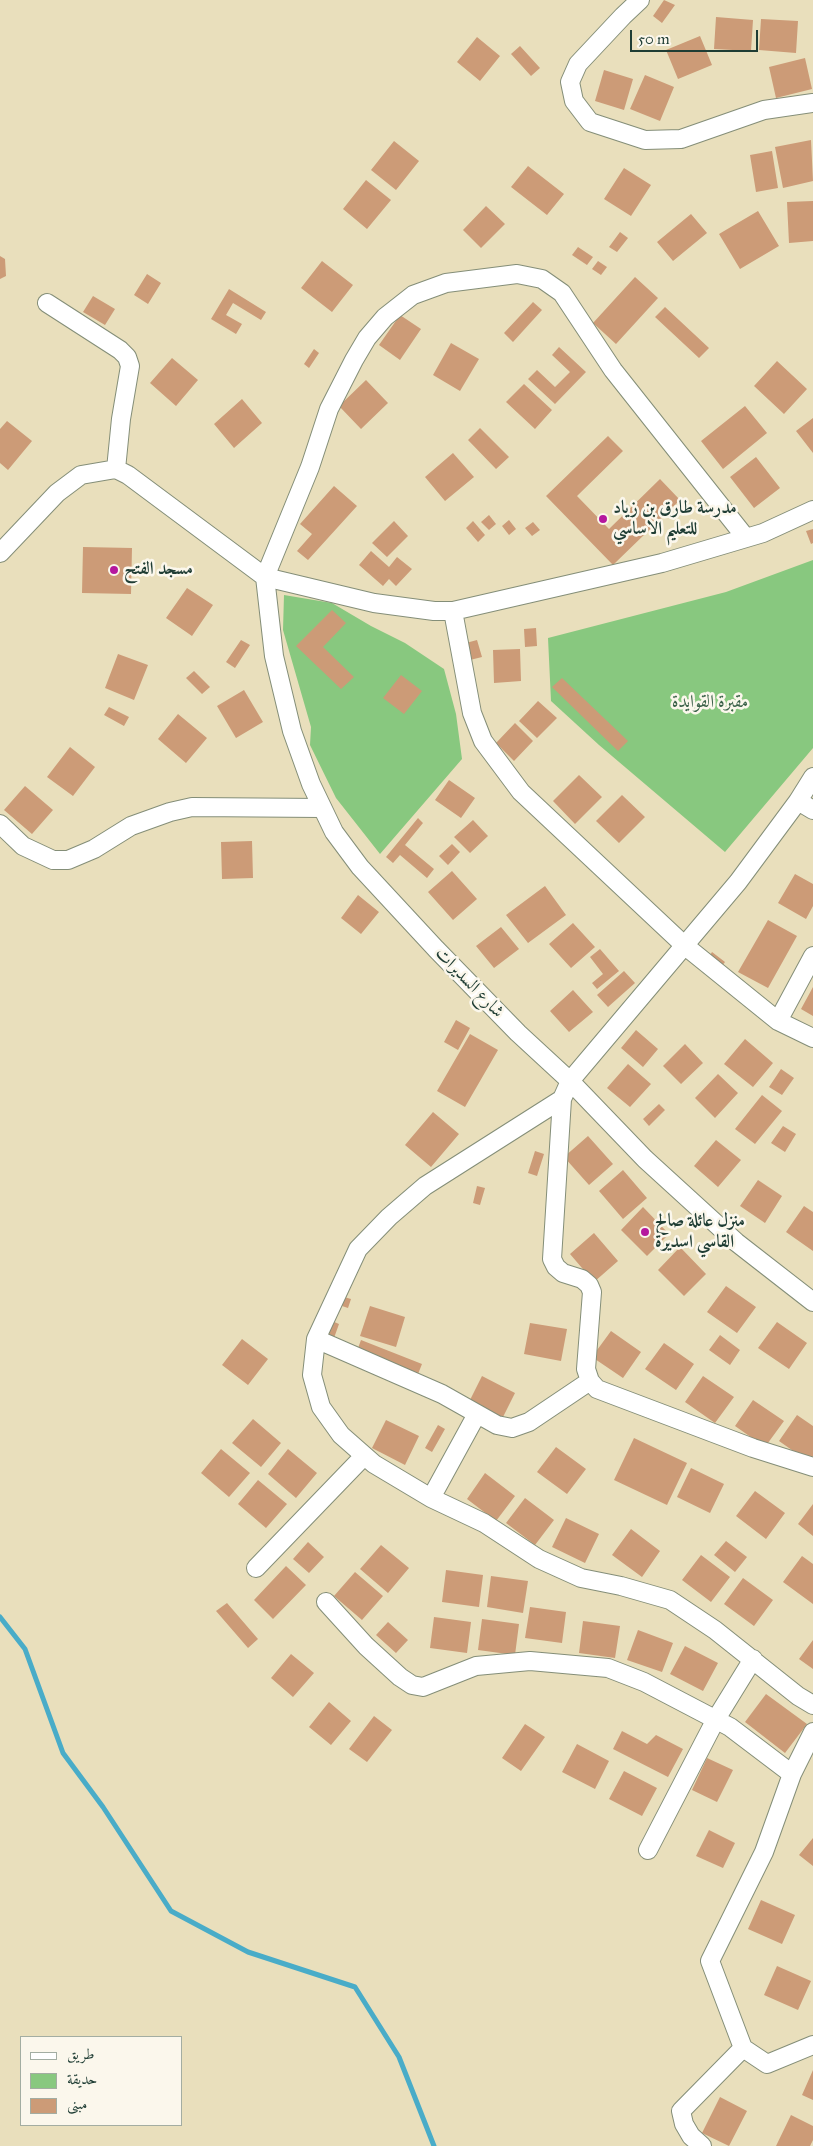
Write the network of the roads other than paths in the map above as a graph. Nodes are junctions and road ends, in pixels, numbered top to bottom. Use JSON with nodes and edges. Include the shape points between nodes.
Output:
{"nodes":[{"id":1,"x":640,"y":0,"type":"edge"},
{"id":2,"x":813,"y":103,"type":"edge"},
{"id":3,"x":47,"y":304,"type":"dead end"},
{"id":4,"x":116,"y":469,"type":"junction"},
{"id":5,"x":813,"y":510,"type":"edge"},
{"id":6,"x":746,"y":538,"type":"junction"},
{"id":7,"x":0,"y":553,"type":"edge"},
{"id":8,"x":265,"y":577,"type":"junction"},
{"id":9,"x":453,"y":610,"type":"junction"},
{"id":10,"x":813,"y":776,"type":"edge"},
{"id":11,"x":798,"y":801,"type":"junction"},
{"id":12,"x":322,"y":808,"type":"junction"},
{"id":13,"x":813,"y":810,"type":"edge"},
{"id":14,"x":0,"y":824,"type":"edge"},
{"id":15,"x":684,"y":945,"type":"junction"},
{"id":16,"x":813,"y":956,"type":"edge"},
{"id":17,"x":778,"y":1021,"type":"junction"},
{"id":18,"x":813,"y":1038,"type":"edge"},
{"id":19,"x":570,"y":1081,"type":"junction"},
{"id":20,"x":562,"y":1099,"type":"junction"},
{"id":21,"x":813,"y":1302,"type":"edge"},
{"id":22,"x":316,"y":1339,"type":"junction"},
{"id":23,"x":590,"y":1381,"type":"junction"},
{"id":24,"x":477,"y":1414,"type":"junction"},
{"id":25,"x":364,"y":1456,"type":"junction"},
{"id":26,"x":813,"y":1467,"type":"edge"},
{"id":27,"x":430,"y":1498,"type":"junction"},
{"id":28,"x":256,"y":1568,"type":"dead end"},
{"id":29,"x":326,"y":1602,"type":"dead end"},
{"id":30,"x":753,"y":1659,"type":"junction"},
{"id":31,"x":813,"y":1705,"type":"edge"},
{"id":32,"x":716,"y":1719,"type":"junction"},
{"id":33,"x":813,"y":1732,"type":"edge"},
{"id":34,"x":792,"y":1774,"type":"junction"},
{"id":35,"x":648,"y":1850,"type":"dead end"},
{"id":36,"x":813,"y":2045,"type":"edge"},
{"id":37,"x":743,"y":2048,"type":"junction"},
{"id":38,"x":702,"y":2146,"type":"edge"}],
"edges":[{"from":1,"to":2,"type":"street","via":[[578,64],[570,82],[574,101],[590,122],[644,140],[681,139],[764,110]]},
{"from":3,"to":4,"type":"street","via":[[113,345],[127,358],[130,366]]},
{"from":4,"to":7,"type":"street","via":[[81,476],[73,481],[57,493]]},
{"from":4,"to":8,"type":"street"},
{"from":5,"to":6,"type":"street"},
{"from":6,"to":8,"type":"street","via":[[613,370],[562,293],[542,278],[517,274],[446,283],[413,295],[379,324],[354,360],[329,409],[310,467]]},
{"from":6,"to":9,"type":"street","via":[[662,563]]},
{"from":8,"to":9,"type":"street","via":[[374,603],[434,611]]},
{"from":8,"to":12,"type":"street","name":"شارع السديرات","via":[[274,656],[292,731]]},
{"from":9,"to":15,"type":"street","via":[[472,713],[483,741],[498,763],[521,792]]},
{"from":10,"to":11,"type":"street"},
{"from":11,"to":13,"type":"street"},
{"from":11,"to":15,"type":"street","via":[[738,882]]},
{"from":12,"to":14,"type":"street","via":[[192,807],[131,826],[94,849],[68,860],[53,860],[23,846]]},
{"from":12,"to":19,"type":"street","name":"شارع السديرات","via":[[334,832],[360,867],[518,1033]]},
{"from":15,"to":17,"type":"street"},
{"from":15,"to":19,"type":"street"},
{"from":16,"to":17,"type":"street"},
{"from":17,"to":18,"type":"street"},
{"from":19,"to":20,"type":"street"},
{"from":19,"to":21,"type":"street","name":"شارع السديرات","via":[[680,1193]]},
{"from":20,"to":22,"type":"street","via":[[425,1186],[389,1217],[358,1249]]},
{"from":20,"to":23,"type":"street","via":[[552,1258],[563,1273],[582,1279],[592,1292],[586,1369]]},
{"from":22,"to":24,"type":"street","via":[[433,1390]]},
{"from":22,"to":25,"type":"street","via":[[312,1376],[321,1407],[341,1435]]},
{"from":23,"to":24,"type":"street","via":[[529,1422],[512,1428],[497,1425]]},
{"from":23,"to":26,"type":"street","via":[[597,1389],[752,1448]]},
{"from":24,"to":27,"type":"street"},
{"from":25,"to":27,"type":"street"},
{"from":25,"to":28,"type":"street"},
{"from":27,"to":30,"type":"street","via":[[484,1523],[539,1559],[581,1578],[670,1600]]},
{"from":29,"to":32,"type":"street","via":[[366,1646],[412,1685],[422,1687],[476,1666],[530,1661],[608,1668],[644,1682]]},
{"from":30,"to":31,"type":"street"},
{"from":30,"to":32,"type":"street"},
{"from":32,"to":34,"type":"street"},
{"from":32,"to":35,"type":"street"},
{"from":33,"to":34,"type":"street"},
{"from":34,"to":37,"type":"street","via":[[764,1852],[710,1961]]},
{"from":36,"to":37,"type":"street","via":[[767,2064]]},
{"from":37,"to":38,"type":"street","via":[[681,2111],[691,2136]]}]}
